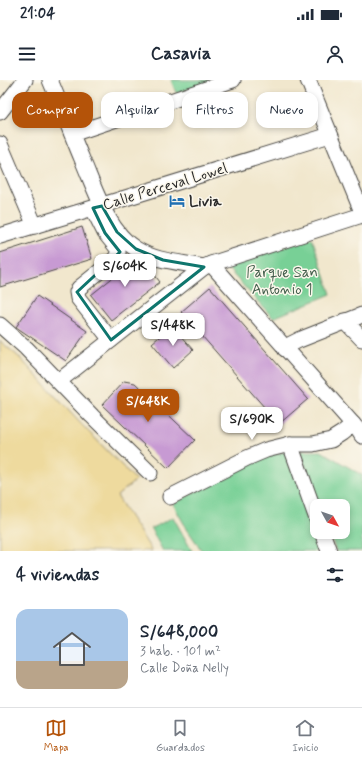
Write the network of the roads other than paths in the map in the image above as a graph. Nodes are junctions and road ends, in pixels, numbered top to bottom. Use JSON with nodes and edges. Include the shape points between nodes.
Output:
{"nodes":[{"id":1,"x":25,"y":80,"type":"edge"},
{"id":2,"x":50,"y":80,"type":"edge"},
{"id":3,"x":233,"y":80,"type":"edge"},
{"id":4,"x":308,"y":80,"type":"edge"},
{"id":5,"x":0,"y":112,"type":"edge"},
{"id":6,"x":72,"y":134,"type":"junction"},
{"id":7,"x":330,"y":135,"type":"junction"},
{"id":8,"x":0,"y":144,"type":"edge"},
{"id":9,"x":3,"y":162,"type":"edge"},
{"id":10,"x":97,"y":207,"type":"junction"},
{"id":11,"x":362,"y":213,"type":"edge"},
{"id":12,"x":35,"y":226,"type":"junction"},
{"id":13,"x":0,"y":236,"type":"edge"},
{"id":14,"x":207,"y":266,"type":"junction"},
{"id":15,"x":362,"y":315,"type":"edge"},
{"id":16,"x":345,"y":321,"type":"junction"},
{"id":17,"x":0,"y":325,"type":"edge"},
{"id":18,"x":362,"y":339,"type":"edge"},
{"id":19,"x":111,"y":340,"type":"junction"},
{"id":20,"x":285,"y":349,"type":"junction"},
{"id":21,"x":59,"y":381,"type":"junction"},
{"id":22,"x":353,"y":424,"type":"junction"},
{"id":23,"x":362,"y":436,"type":"edge"},
{"id":24,"x":290,"y":444,"type":"junction"},
{"id":25,"x":150,"y":473,"type":"dead end"},
{"id":26,"x":170,"y":497,"type":"dead end"},
{"id":27,"x":310,"y":500,"type":"edge"},
{"id":28,"x":325,"y":539,"type":"edge"},
{"id":29,"x":329,"y":551,"type":"edge"}],
"edges":[{"from":1,"to":5,"type":"street"},
{"from":2,"to":6,"type":"street"},
{"from":3,"to":6,"type":"street"},
{"from":4,"to":7,"type":"street"},
{"from":6,"to":10,"type":"street"},
{"from":7,"to":10,"type":"street","name":"Calle Perceval Lowel"},
{"from":7,"to":11,"type":"street"},
{"from":8,"to":9,"type":"street"},
{"from":9,"to":12,"type":"street"},
{"from":10,"to":12,"type":"street","name":"Calle Perceval Lowel"},
{"from":10,"to":14,"type":"street","via":[[117,232],[136,249],[163,260]]},
{"from":10,"to":19,"type":"street","via":[[105,233],[118,249],[118,254],[77,292],[78,298]]},
{"from":11,"to":14,"type":"street"},
{"from":12,"to":13,"type":"street","name":"Calle Perceval Lowel"},
{"from":14,"to":19,"type":"street"},
{"from":14,"to":20,"type":"street"},
{"from":15,"to":16,"type":"street"},
{"from":16,"to":18,"type":"street"},
{"from":16,"to":20,"type":"street","via":[[299,340]]},
{"from":17,"to":21,"type":"street"},
{"from":19,"to":21,"type":"street"},
{"from":20,"to":22,"type":"street"},
{"from":21,"to":25,"type":"street"},
{"from":22,"to":23,"type":"street"},
{"from":22,"to":24,"type":"street","via":[[331,440],[314,444]]},
{"from":24,"to":26,"type":"street","via":[[247,458]]},
{"from":24,"to":27,"type":"street"},
{"from":28,"to":29,"type":"street"}]}
